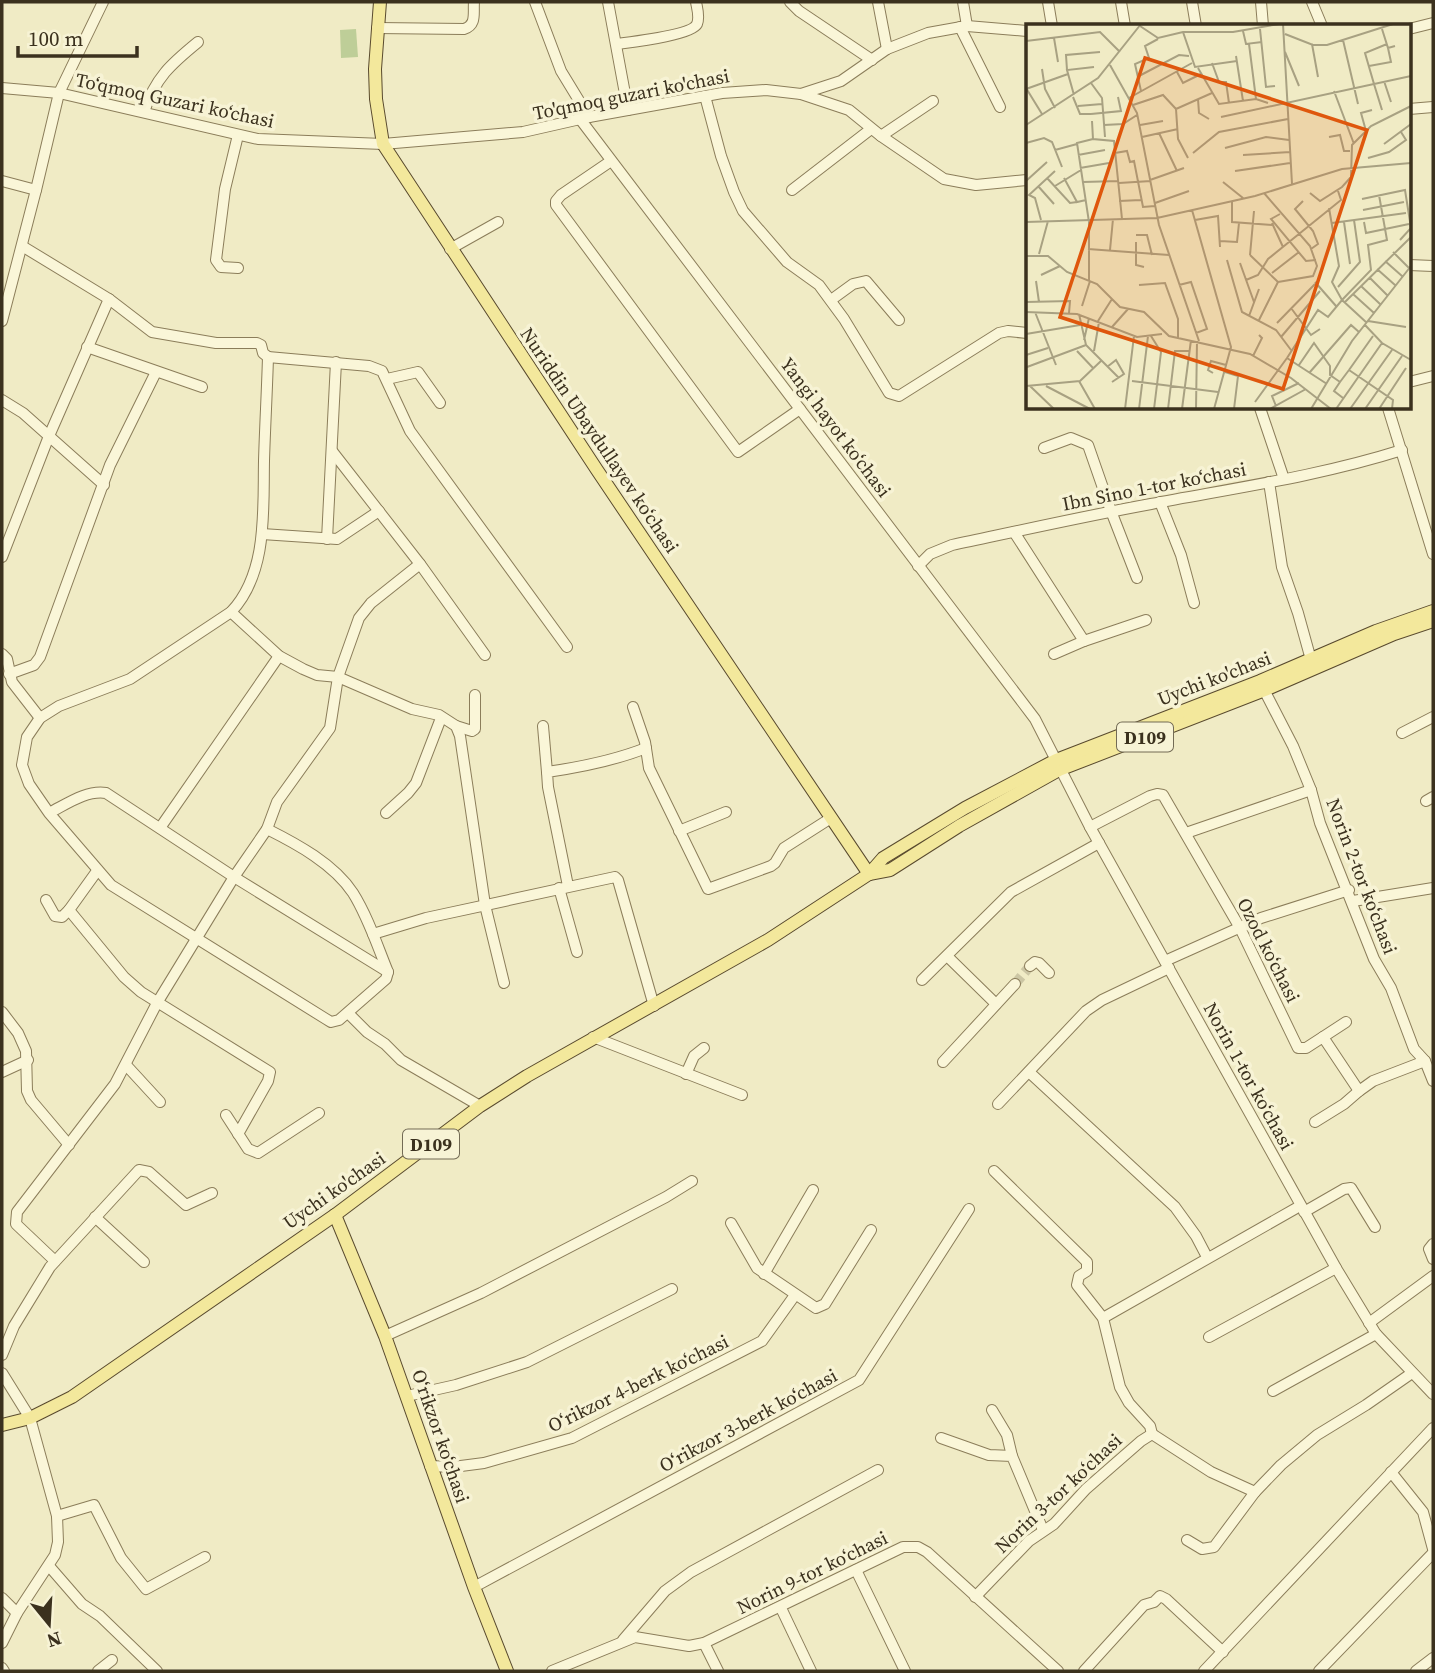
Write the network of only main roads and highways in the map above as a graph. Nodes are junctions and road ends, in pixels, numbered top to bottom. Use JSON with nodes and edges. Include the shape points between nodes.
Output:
{"nodes":[{"id":1,"x":380,"y":2,"type":"edge"},
{"id":2,"x":1433,"y":611,"type":"edge"},
{"id":3,"x":1433,"y":621,"type":"edge"},
{"id":4,"x":1312,"y":665,"type":"junction"},
{"id":5,"x":869,"y":874,"type":"junction"},
{"id":6,"x":335,"y":1215,"type":"junction"},
{"id":7,"x":2,"y":1425,"type":"edge"},
{"id":8,"x":507,"y":1671,"type":"edge"}],
"edges":[{"from":1,"to":5,"type":"main road","name":"Nuriddin Ubaydullayev koʻchasi","via":[[376,99],[383,144]]},
{"from":2,"to":4,"type":"main road","name":"Uychi ko'chasi","number":"D109","via":[[1376,631]]},
{"from":3,"to":4,"type":"main road","name":"Uychi ko'chasi","number":"D109"},
{"from":4,"to":5,"type":"main road","name":"Uychi ko'chasi","number":"D109","via":[[1058,765],[965,808],[883,859]]},
{"from":5,"to":6,"type":"main road","name":"Uychi ko'chasi","number":"D109","via":[[768,940],[527,1076]]},
{"from":6,"to":7,"type":"main road","name":"Uychi ko'chasi","number":"D109","via":[[72,1397],[30,1418]]},
{"from":6,"to":8,"type":"main road","name":"Oʻrikzor koʻchasi","via":[[385,1336]]}]}
